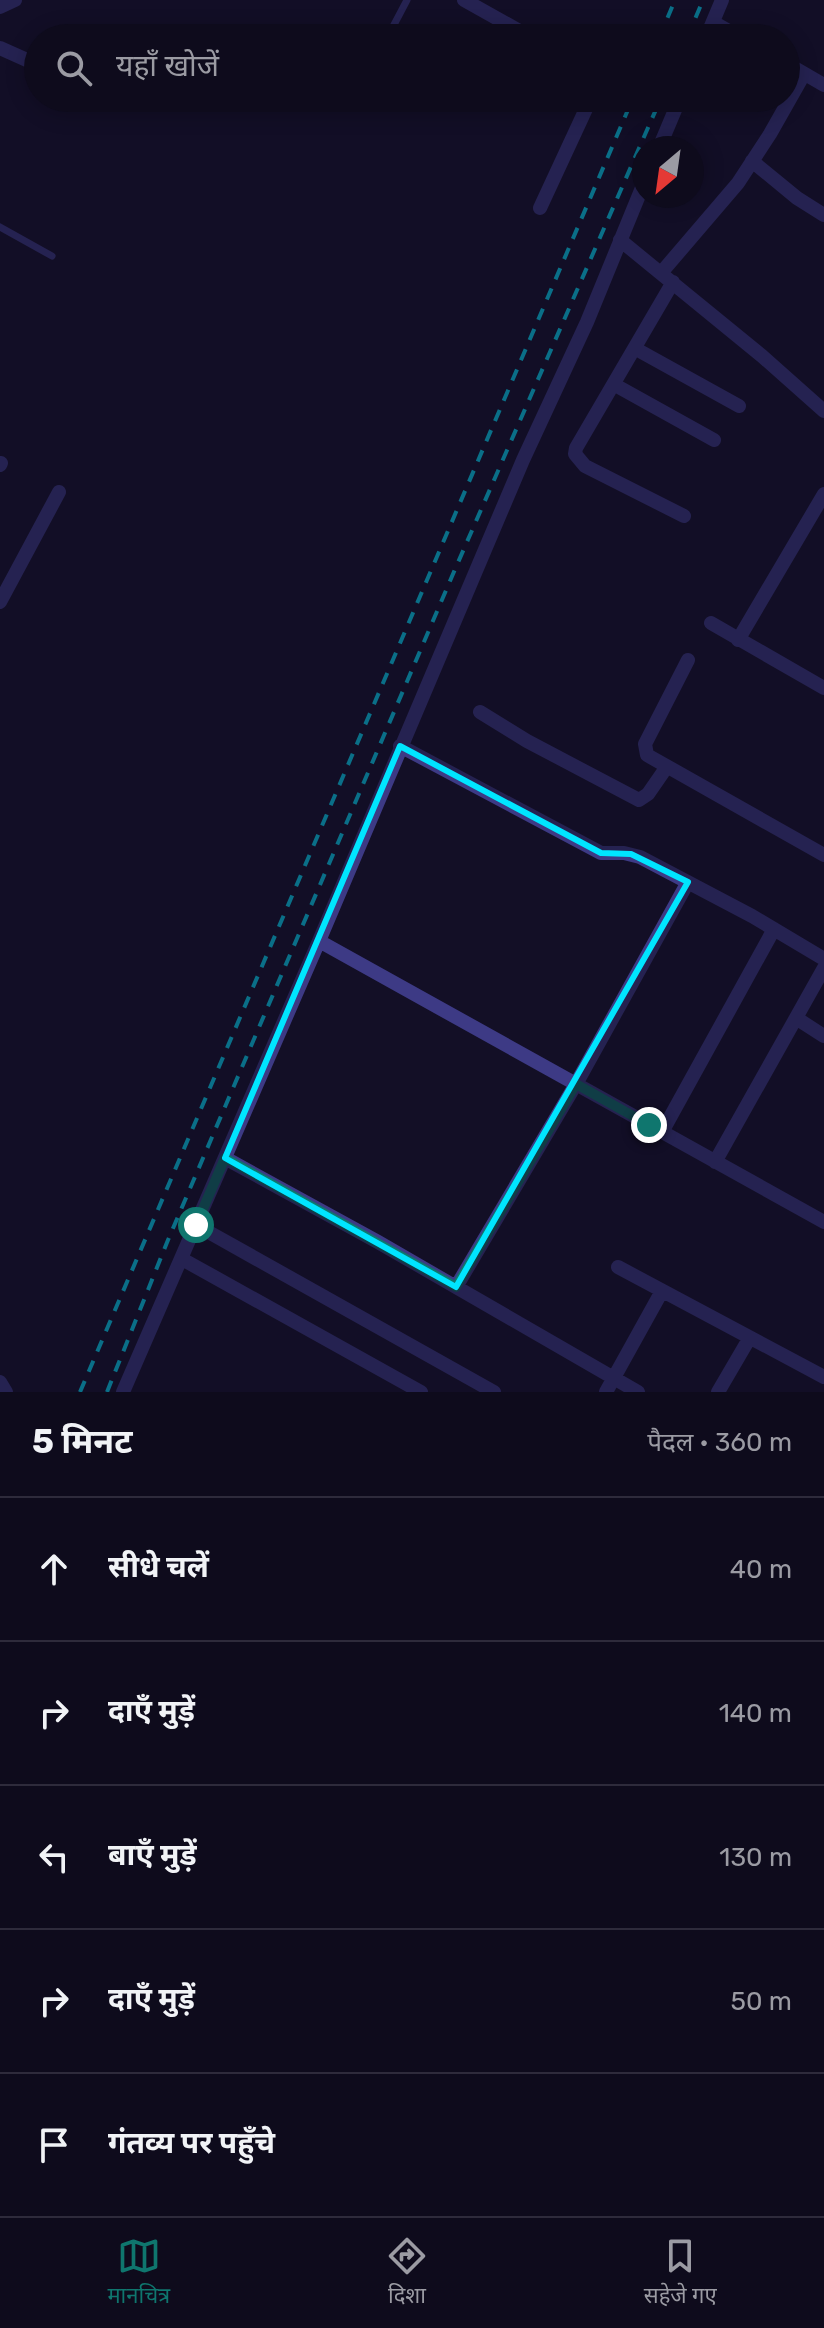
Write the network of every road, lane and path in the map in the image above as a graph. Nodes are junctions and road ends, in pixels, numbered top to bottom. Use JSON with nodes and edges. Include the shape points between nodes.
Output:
{"nodes":[{"id":1,"x":15,"y":0,"type":"edge"},
{"id":2,"x":407,"y":0,"type":"edge"},
{"id":3,"x":464,"y":0,"type":"edge"},
{"id":4,"x":722,"y":0,"type":"edge"},
{"id":5,"x":0,"y":7,"type":"edge"},
{"id":6,"x":713,"y":22,"type":"joint"},
{"id":7,"x":394,"y":24,"type":"edge"},
{"id":8,"x":507,"y":24,"type":"edge"},
{"id":9,"x":716,"y":24,"type":"edge"},
{"id":10,"x":1,"y":51,"type":"edge"},
{"id":11,"x":24,"y":60,"type":"edge"},
{"id":12,"x":800,"y":72,"type":"edge"},
{"id":13,"x":804,"y":74,"type":"junction"},
{"id":14,"x":800,"y":81,"type":"edge"},
{"id":15,"x":824,"y":85,"type":"edge"},
{"id":16,"x":585,"y":112,"type":"edge"},
{"id":17,"x":674,"y":112,"type":"edge"},
{"id":18,"x":781,"y":112,"type":"edge"},
{"id":19,"x":664,"y":136,"type":"edge"},
{"id":20,"x":752,"y":161,"type":"junction"},
{"id":21,"x":540,"y":208,"type":"dead end"},
{"id":22,"x":633,"y":208,"type":"edge"},
{"id":23,"x":824,"y":215,"type":"edge"},
{"id":24,"x":0,"y":227,"type":"edge"},
{"id":25,"x":620,"y":240,"type":"junction"},
{"id":26,"x":52,"y":256,"type":"dead end"},
{"id":27,"x":661,"y":273,"type":"junction"},
{"id":28,"x":673,"y":282,"type":"junction"},
{"id":29,"x":636,"y":349,"type":"junction"},
{"id":30,"x":615,"y":385,"type":"junction"},
{"id":31,"x":739,"y":406,"type":"dead end"},
{"id":32,"x":824,"y":411,"type":"edge"},
{"id":33,"x":714,"y":440,"type":"dead end"},
{"id":34,"x":59,"y":492,"type":"dead end"},
{"id":35,"x":824,"y":494,"type":"edge"},
{"id":36,"x":684,"y":516,"type":"dead end"},
{"id":37,"x":0,"y":602,"type":"edge"},
{"id":38,"x":711,"y":623,"type":"dead end"},
{"id":39,"x":738,"y":640,"type":"junction"},
{"id":40,"x":688,"y":660,"type":"dead end"},
{"id":41,"x":824,"y":688,"type":"edge"},
{"id":42,"x":480,"y":712,"type":"dead end"},
{"id":43,"x":400,"y":746,"type":"junction"},
{"id":44,"x":666,"y":768,"type":"junction"},
{"id":45,"x":824,"y":855,"type":"edge"},
{"id":46,"x":688,"y":882,"type":"junction"},
{"id":47,"x":774,"y":929,"type":"junction"},
{"id":48,"x":319,"y":941,"type":"junction"},
{"id":49,"x":824,"y":959,"type":"edge"},
{"id":50,"x":824,"y":968,"type":"edge"},
{"id":51,"x":796,"y":1018,"type":"junction"},
{"id":52,"x":824,"y":1036,"type":"edge"},
{"id":53,"x":576,"y":1084,"type":"junction"},
{"id":54,"x":662,"y":1132,"type":"junction"},
{"id":55,"x":225,"y":1158,"type":"junction"},
{"id":56,"x":715,"y":1162,"type":"junction"},
{"id":57,"x":824,"y":1222,"type":"edge"},
{"id":58,"x":196,"y":1225,"type":"junction"},
{"id":59,"x":182,"y":1259,"type":"junction"},
{"id":60,"x":618,"y":1267,"type":"dead end"},
{"id":61,"x":456,"y":1287,"type":"junction"},
{"id":62,"x":662,"y":1291,"type":"junction"},
{"id":63,"x":749,"y":1339,"type":"junction"},
{"id":64,"x":824,"y":1377,"type":"edge"},
{"id":65,"x":614,"y":1378,"type":"junction"},
{"id":66,"x":0,"y":1382,"type":"edge"},
{"id":67,"x":478,"y":1388,"type":"edge"},
{"id":68,"x":6,"y":1392,"type":"edge"},
{"id":69,"x":123,"y":1392,"type":"edge"},
{"id":70,"x":421,"y":1392,"type":"edge"},
{"id":71,"x":494,"y":1392,"type":"edge"},
{"id":72,"x":606,"y":1392,"type":"edge"},
{"id":73,"x":638,"y":1392,"type":"edge"},
{"id":74,"x":718,"y":1392,"type":"edge"}],
"edges":[{"from":1,"to":5,"type":"street"},
{"from":2,"to":7,"type":"lane"},
{"from":3,"to":8,"type":"street"},
{"from":4,"to":6,"type":"street"},
{"from":6,"to":9,"type":"street"},
{"from":10,"to":11,"type":"street"},
{"from":12,"to":13,"type":"street"},
{"from":13,"to":14,"type":"street"},
{"from":13,"to":15,"type":"street"},
{"from":16,"to":21,"type":"street"},
{"from":17,"to":19,"type":"street"},
{"from":18,"to":20,"type":"street"},
{"from":20,"to":23,"type":"street"},
{"from":20,"to":27,"type":"street"},
{"from":22,"to":25,"type":"street"},
{"from":24,"to":26,"type":"lane"},
{"from":25,"to":27,"type":"street"},
{"from":25,"to":43,"type":"street"},
{"from":27,"to":28,"type":"street"},
{"from":28,"to":29,"type":"street"},
{"from":28,"to":32,"type":"street"},
{"from":29,"to":30,"type":"street"},
{"from":29,"to":31,"type":"street"},
{"from":30,"to":33,"type":"street"},
{"from":30,"to":36,"type":"street","via":[[576,448],[577,459]]},
{"from":34,"to":37,"type":"street"},
{"from":35,"to":39,"type":"street"},
{"from":38,"to":39,"type":"street"},
{"from":39,"to":41,"type":"street"},
{"from":40,"to":44,"type":"street","via":[[645,744],[647,755]]},
{"from":42,"to":44,"type":"street","via":[[639,800]]},
{"from":43,"to":46,"type":"street","via":[[601,853],[631,854]]},
{"from":43,"to":48,"type":"street"},
{"from":44,"to":45,"type":"street"},
{"from":46,"to":47,"type":"street"},
{"from":46,"to":53,"type":"street"},
{"from":47,"to":49,"type":"street"},
{"from":47,"to":54,"type":"street"},
{"from":48,"to":53,"type":"street"},
{"from":48,"to":55,"type":"street"},
{"from":50,"to":51,"type":"street"},
{"from":51,"to":52,"type":"street"},
{"from":51,"to":56,"type":"street"},
{"from":53,"to":54,"type":"street"},
{"from":53,"to":61,"type":"street"},
{"from":54,"to":56,"type":"street"},
{"from":55,"to":58,"type":"street"},
{"from":55,"to":61,"type":"street"},
{"from":56,"to":57,"type":"street"},
{"from":58,"to":59,"type":"street"},
{"from":58,"to":67,"type":"street"},
{"from":59,"to":69,"type":"street"},
{"from":59,"to":70,"type":"street"},
{"from":60,"to":62,"type":"street"},
{"from":61,"to":65,"type":"street"},
{"from":62,"to":63,"type":"street"},
{"from":62,"to":65,"type":"street"},
{"from":63,"to":64,"type":"street"},
{"from":63,"to":74,"type":"street"},
{"from":65,"to":72,"type":"street"},
{"from":65,"to":73,"type":"street"},
{"from":66,"to":68,"type":"street"},
{"from":67,"to":71,"type":"street"}]}
